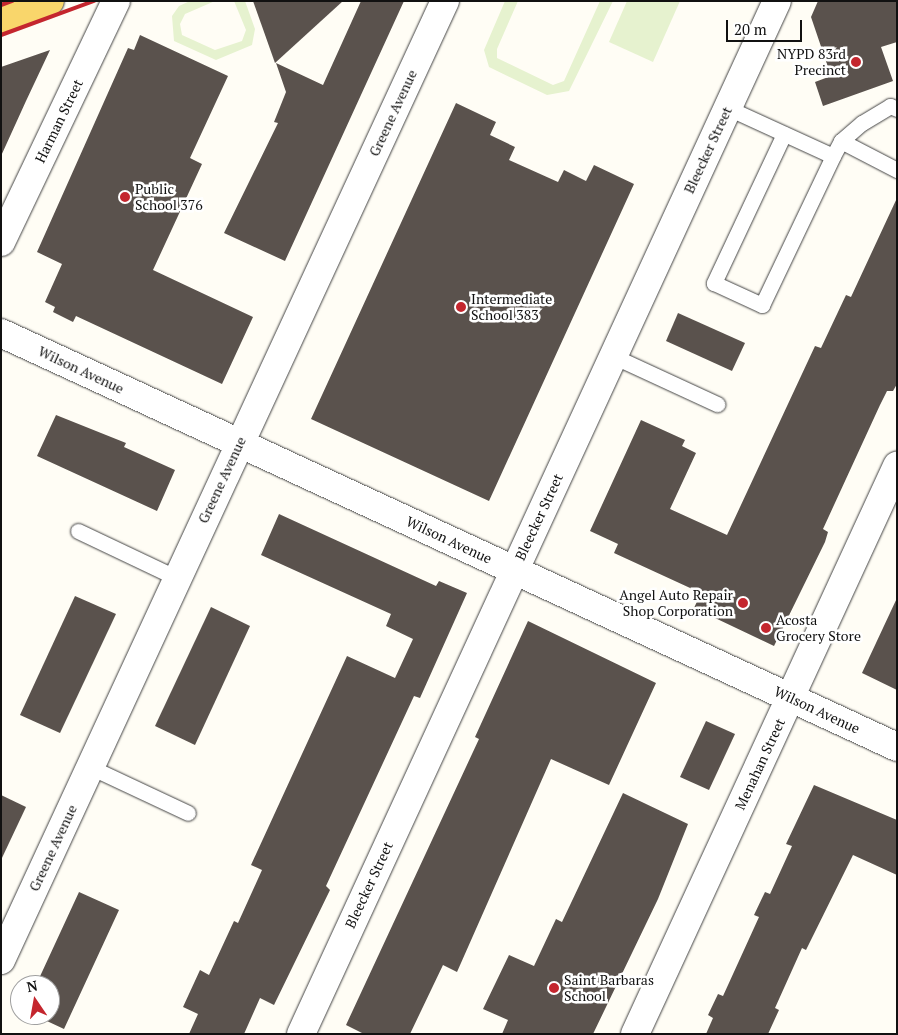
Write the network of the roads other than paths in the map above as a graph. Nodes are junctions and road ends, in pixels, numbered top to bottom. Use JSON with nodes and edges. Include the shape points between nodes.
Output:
{"nodes":[{"id":1,"x":50,"y":1,"type":"edge"},
{"id":2,"x":116,"y":1,"type":"edge"},
{"id":3,"x":445,"y":1,"type":"edge"},
{"id":4,"x":777,"y":1,"type":"edge"},
{"id":5,"x":1,"y":19,"type":"edge"},
{"id":6,"x":728,"y":108,"type":"junction"},
{"id":7,"x":897,"y":109,"type":"edge"},
{"id":8,"x":784,"y":134,"type":"junction"},
{"id":9,"x":841,"y":141,"type":"junction"},
{"id":10,"x":833,"y":156,"type":"junction"},
{"id":11,"x":897,"y":170,"type":"edge"},
{"id":12,"x":1,"y":242,"type":"edge"},
{"id":13,"x":1,"y":333,"type":"edge"},
{"id":14,"x":613,"y":356,"type":"junction"},
{"id":15,"x":717,"y":404,"type":"dead end"},
{"id":16,"x":239,"y":443,"type":"junction"},
{"id":17,"x":897,"y":466,"type":"edge"},
{"id":18,"x":78,"y":531,"type":"dead end"},
{"id":19,"x":514,"y":570,"type":"junction"},
{"id":20,"x":177,"y":578,"type":"junction"},
{"id":21,"x":790,"y":698,"type":"junction"},
{"id":22,"x":897,"y":746,"type":"edge"},
{"id":23,"x":90,"y":767,"type":"junction"},
{"id":24,"x":188,"y":813,"type":"dead end"},
{"id":25,"x":1,"y":960,"type":"edge"},
{"id":26,"x":300,"y":1034,"type":"edge"},
{"id":27,"x":635,"y":1034,"type":"edge"}],
"edges":[{"from":1,"to":5,"type":"main road"},
{"from":2,"to":12,"type":"street","name":"Harman Street"},
{"from":3,"to":16,"type":"street","name":"Greene Avenue"},
{"from":4,"to":6,"type":"street","name":"Bleecker Street"},
{"from":6,"to":8,"type":"lane"},
{"from":6,"to":14,"type":"street","name":"Bleecker Street"},
{"from":7,"to":9,"type":"lane","via":[[890,106]]},
{"from":8,"to":10,"type":"lane"},
{"from":8,"to":10,"type":"lane","via":[[714,283],[762,305]]},
{"from":9,"to":10,"type":"lane"},
{"from":9,"to":11,"type":"lane"},
{"from":13,"to":16,"type":"street","name":"Wilson Avenue"},
{"from":14,"to":15,"type":"lane"},
{"from":14,"to":19,"type":"street","name":"Bleecker Street"},
{"from":16,"to":19,"type":"street","name":"Wilson Avenue"},
{"from":16,"to":20,"type":"street","name":"Greene Avenue"},
{"from":17,"to":21,"type":"street","name":"Menahan Street"},
{"from":18,"to":20,"type":"lane"},
{"from":19,"to":21,"type":"street","name":"Wilson Avenue"},
{"from":19,"to":26,"type":"street","name":"Bleecker Street"},
{"from":20,"to":23,"type":"street","name":"Greene Avenue"},
{"from":21,"to":22,"type":"street","name":"Wilson Avenue"},
{"from":21,"to":27,"type":"street","name":"Menahan Street"},
{"from":23,"to":24,"type":"lane"},
{"from":23,"to":25,"type":"street","name":"Greene Avenue"}]}
